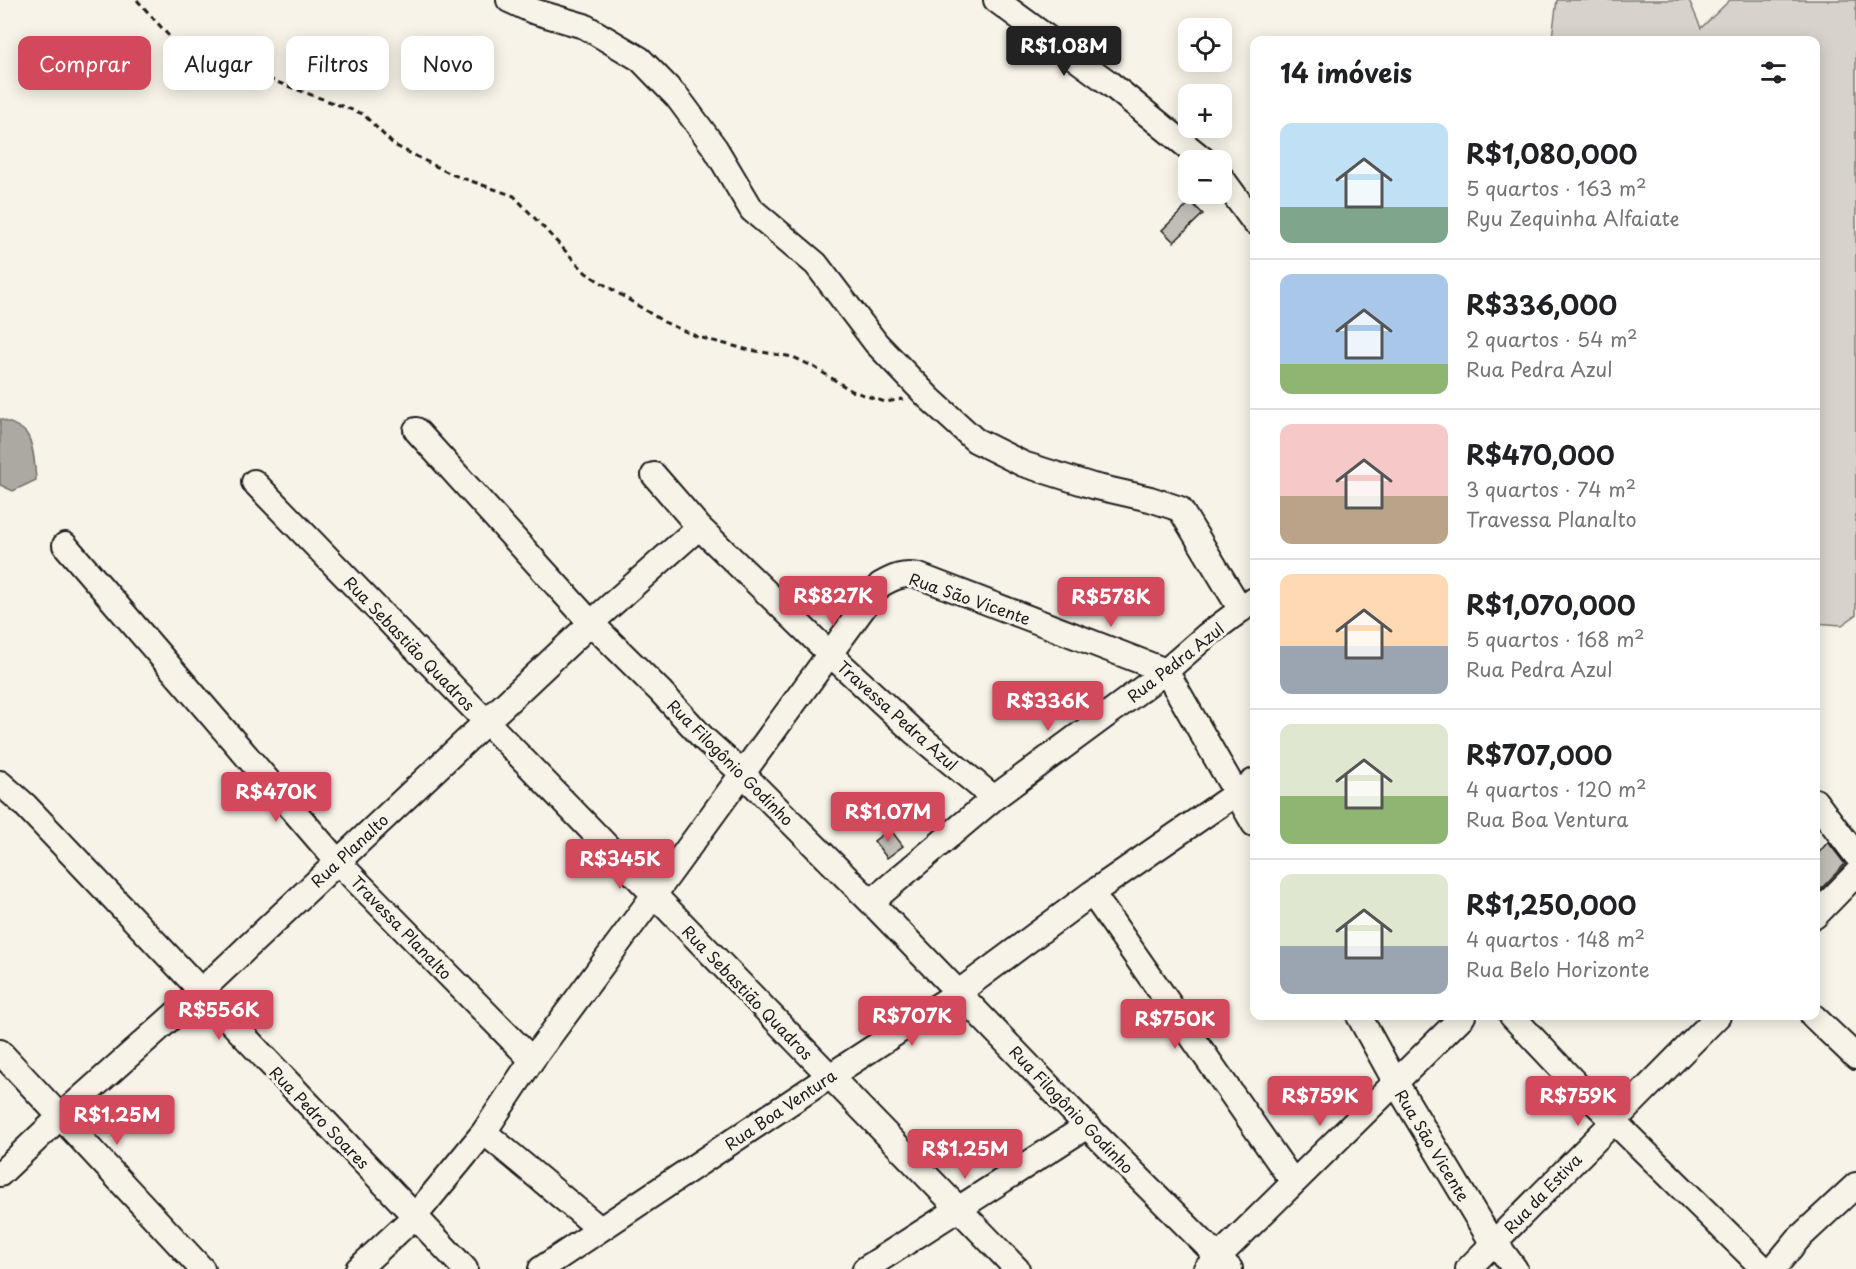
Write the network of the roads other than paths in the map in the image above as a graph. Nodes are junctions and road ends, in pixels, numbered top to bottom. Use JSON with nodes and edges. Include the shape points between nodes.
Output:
{"nodes":[{"id":1,"x":508,"y":0,"type":"edge"},
{"id":2,"x":996,"y":0,"type":"edge"},
{"id":3,"x":1191,"y":150,"type":"edge"},
{"id":4,"x":1232,"y":192,"type":"edge"},
{"id":5,"x":1250,"y":217,"type":"edge"},
{"id":6,"x":416,"y":430,"type":"dead end"},
{"id":7,"x":654,"y":475,"type":"dead end"},
{"id":8,"x":254,"y":482,"type":"dead end"},
{"id":9,"x":699,"y":526,"type":"junction"},
{"id":10,"x":65,"y":545,"type":"dead end"},
{"id":11,"x":1248,"y":605,"type":"edge"},
{"id":12,"x":591,"y":623,"type":"junction"},
{"id":13,"x":829,"y":653,"type":"junction"},
{"id":14,"x":1166,"y":671,"type":"junction"},
{"id":15,"x":487,"y":722,"type":"junction"},
{"id":16,"x":742,"y":773,"type":"junction"},
{"id":17,"x":0,"y":783,"type":"edge"},
{"id":18,"x":1245,"y":787,"type":"edge"},
{"id":19,"x":994,"y":798,"type":"junction"},
{"id":20,"x":1250,"y":808,"type":"edge"},
{"id":21,"x":1820,"y":808,"type":"edge"},
{"id":22,"x":1856,"y":855,"type":"edge"},
{"id":23,"x":337,"y":861,"type":"junction"},
{"id":24,"x":1856,"y":874,"type":"edge"},
{"id":25,"x":1092,"y":893,"type":"junction"},
{"id":26,"x":654,"y":895,"type":"junction"},
{"id":27,"x":871,"y":902,"type":"junction"},
{"id":28,"x":1820,"y":911,"type":"edge"},
{"id":29,"x":201,"y":992,"type":"junction"},
{"id":30,"x":959,"y":992,"type":"junction"},
{"id":31,"x":1361,"y":1020,"type":"edge"},
{"id":32,"x":1459,"y":1020,"type":"edge"},
{"id":33,"x":1516,"y":1020,"type":"edge"},
{"id":34,"x":1714,"y":1020,"type":"edge"},
{"id":35,"x":1817,"y":1020,"type":"edge"},
{"id":36,"x":0,"y":1052,"type":"edge"},
{"id":37,"x":1856,"y":1057,"type":"edge"},
{"id":38,"x":532,"y":1060,"type":"junction"},
{"id":39,"x":830,"y":1076,"type":"junction"},
{"id":40,"x":1396,"y":1083,"type":"junction"},
{"id":41,"x":61,"y":1116,"type":"junction"},
{"id":42,"x":1613,"y":1120,"type":"junction"},
{"id":43,"x":1087,"y":1126,"type":"junction"},
{"id":44,"x":484,"y":1132,"type":"junction"},
{"id":45,"x":0,"y":1174,"type":"edge"},
{"id":46,"x":1293,"y":1182,"type":"junction"},
{"id":47,"x":1856,"y":1185,"type":"edge"},
{"id":48,"x":958,"y":1209,"type":"junction"},
{"id":49,"x":415,"y":1216,"type":"junction"},
{"id":50,"x":600,"y":1229,"type":"junction"},
{"id":51,"x":1493,"y":1244,"type":"junction"},
{"id":52,"x":1218,"y":1265,"type":"edge"},
{"id":53,"x":202,"y":1269,"type":"edge"},
{"id":54,"x":358,"y":1269,"type":"edge"},
{"id":55,"x":465,"y":1269,"type":"edge"},
{"id":56,"x":540,"y":1269,"type":"edge"},
{"id":57,"x":865,"y":1269,"type":"edge"},
{"id":58,"x":1017,"y":1269,"type":"edge"},
{"id":59,"x":1468,"y":1269,"type":"edge"},
{"id":60,"x":1515,"y":1269,"type":"edge"},
{"id":61,"x":1764,"y":1269,"type":"edge"},
{"id":62,"x":1773,"y":1269,"type":"edge"}],
"edges":[{"from":1,"to":11,"type":"street","via":[[584,26],[640,59],[697,123],[752,210],[816,264],[876,343],[975,440],[1023,464],[1180,509]]},
{"from":2,"to":3,"type":"street","via":[[1109,83]]},
{"from":4,"to":5,"type":"street"},
{"from":6,"to":12,"type":"street","name":"Rua Filogônio Godinho"},
{"from":7,"to":9,"type":"street","name":"Travessa Pedra Azul"},
{"from":8,"to":15,"type":"street","name":"Rua Sebastião Quadros"},
{"from":9,"to":12,"type":"street","name":"Rua Planalto"},
{"from":9,"to":13,"type":"street","name":"Travessa Pedra Azul"},
{"from":10,"to":23,"type":"street","name":"Travessa Planalto"},
{"from":11,"to":14,"type":"street","name":"Rua Pedra Azul"},
{"from":12,"to":15,"type":"street","name":"Rua Planalto"},
{"from":12,"to":16,"type":"street","name":"Rua Filogônio Godinho"},
{"from":13,"to":14,"type":"street","name":"Rua São Vicente","via":[[880,585],[906,574]]},
{"from":13,"to":16,"type":"street"},
{"from":13,"to":19,"type":"street","name":"Travessa Pedra Azul","via":[[914,732]]},
{"from":14,"to":18,"type":"street"},
{"from":14,"to":19,"type":"street","name":"Rua Pedra Azul"},
{"from":15,"to":23,"type":"street","name":"Rua Planalto"},
{"from":15,"to":26,"type":"street","name":"Rua Sebastião Quadros"},
{"from":16,"to":26,"type":"street"},
{"from":16,"to":27,"type":"street","name":"Rua Filogônio Godinho"},
{"from":17,"to":29,"type":"street","name":"Rua Pedro Soares"},
{"from":18,"to":20,"type":"street"},
{"from":18,"to":25,"type":"street","name":"Rua Boa Ventura"},
{"from":19,"to":27,"type":"street","name":"Rua Pedra Azul"},
{"from":21,"to":22,"type":"street"},
{"from":23,"to":29,"type":"street","name":"Rua Planalto"},
{"from":23,"to":38,"type":"street","name":"Travessa Planalto"},
{"from":24,"to":28,"type":"street"},
{"from":25,"to":30,"type":"street","name":"Rua Boa Ventura"},
{"from":25,"to":46,"type":"street"},
{"from":26,"to":38,"type":"street"},
{"from":26,"to":39,"type":"street","name":"Rua Sebastião Quadros"},
{"from":27,"to":30,"type":"street","name":"Rua Filogônio Godinho"},
{"from":29,"to":41,"type":"street","name":"Rua Planalto"},
{"from":29,"to":49,"type":"street","name":"Rua Pedro Soares"},
{"from":30,"to":39,"type":"street","name":"Rua Boa Ventura"},
{"from":30,"to":43,"type":"street","name":"Rua Filogônio Godinho"},
{"from":31,"to":40,"type":"street","name":"Rua São Vicente"},
{"from":32,"to":40,"type":"street"},
{"from":33,"to":42,"type":"street"},
{"from":34,"to":42,"type":"street","name":"Rua da Estiva"},
{"from":35,"to":37,"type":"street"},
{"from":36,"to":41,"type":"street"},
{"from":38,"to":44,"type":"street"},
{"from":39,"to":48,"type":"street","name":"Rua Sebastião Quadros"},
{"from":39,"to":50,"type":"street","name":"Rua Boa Ventura"},
{"from":40,"to":46,"type":"street"},
{"from":40,"to":51,"type":"street","name":"Rua São Vicente"},
{"from":41,"to":45,"type":"street","name":"Rua Planalto"},
{"from":41,"to":53,"type":"street"},
{"from":42,"to":51,"type":"street","name":"Rua da Estiva"},
{"from":42,"to":61,"type":"street"},
{"from":43,"to":48,"type":"street"},
{"from":43,"to":52,"type":"street","name":"Rua Filogônio Godinho"},
{"from":44,"to":49,"type":"street"},
{"from":44,"to":50,"type":"street"},
{"from":46,"to":52,"type":"street"},
{"from":47,"to":62,"type":"street","via":[[1798,1239]]},
{"from":48,"to":57,"type":"street"},
{"from":48,"to":58,"type":"street","name":"Rua Sebastião Quadros"},
{"from":49,"to":54,"type":"street"},
{"from":49,"to":55,"type":"street","name":"Rua Pedro Soares"},
{"from":50,"to":56,"type":"street","name":"Rua Boa Ventura"},
{"from":51,"to":59,"type":"street","name":"Rua da Estiva"},
{"from":51,"to":60,"type":"street","name":"Rua São Vicente"}]}
